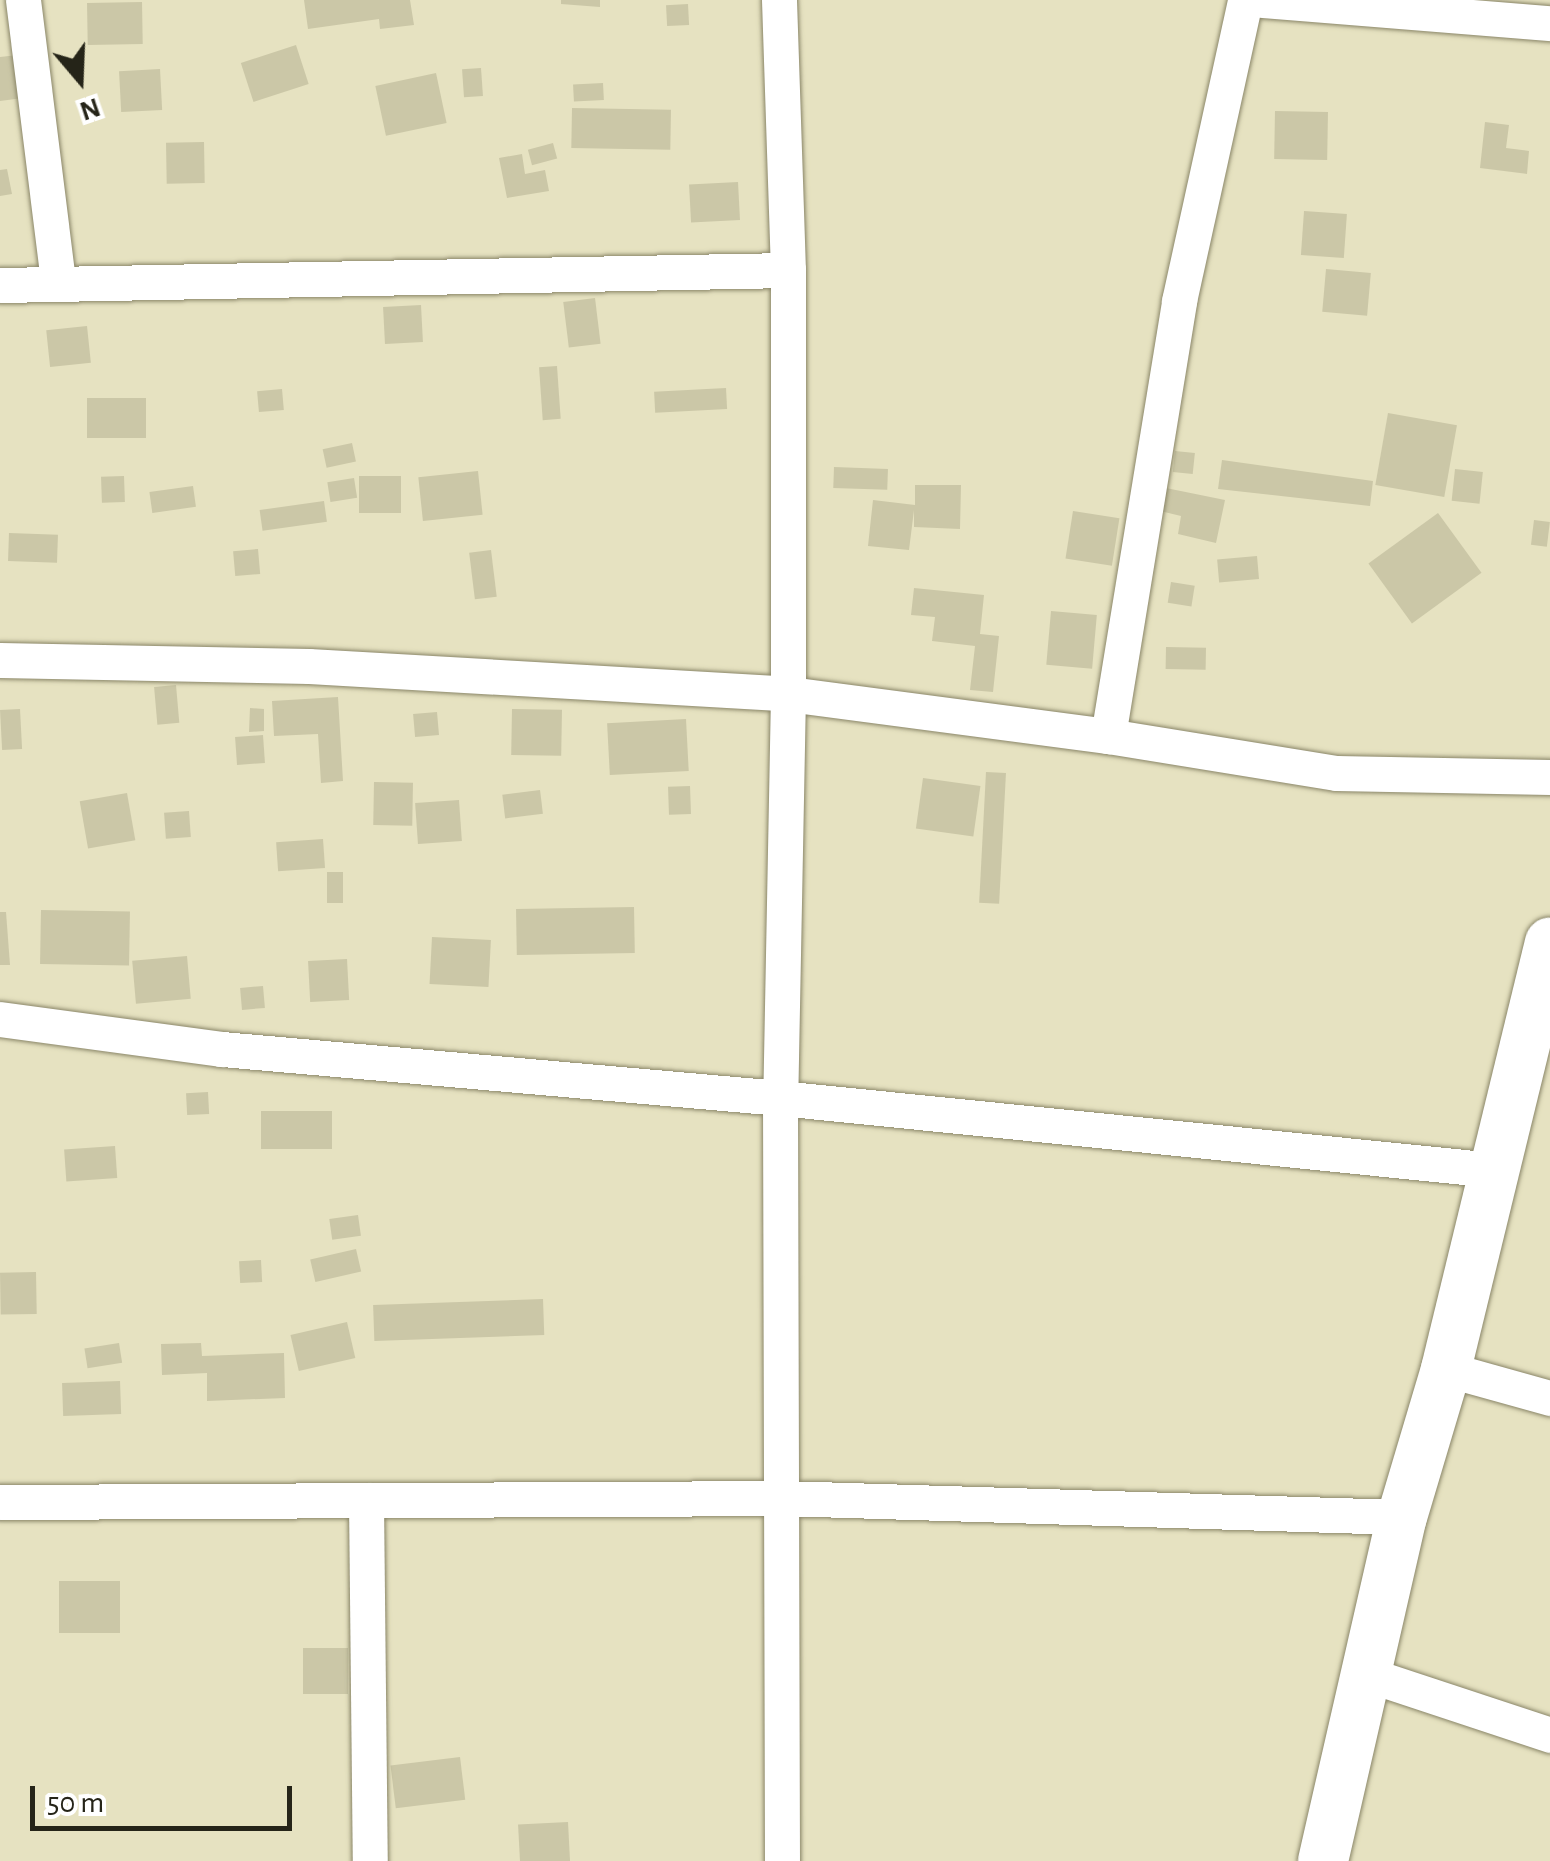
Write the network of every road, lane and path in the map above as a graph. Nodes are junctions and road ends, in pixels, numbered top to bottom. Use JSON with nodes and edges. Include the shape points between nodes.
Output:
{"nodes":[{"id":1,"x":23,"y":0,"type":"edge"},
{"id":2,"x":779,"y":0,"type":"edge"},
{"id":3,"x":1245,"y":0,"type":"edge"},
{"id":4,"x":1262,"y":0,"type":"edge"},
{"id":5,"x":1550,"y":23,"type":"edge"},
{"id":6,"x":788,"y":270,"type":"junction"},
{"id":7,"x":58,"y":283,"type":"junction"},
{"id":8,"x":0,"y":285,"type":"edge"},
{"id":9,"x":0,"y":660,"type":"edge"},
{"id":10,"x":788,"y":694,"type":"junction"},
{"id":11,"x":1108,"y":736,"type":"junction"},
{"id":12,"x":1550,"y":777,"type":"edge"},
{"id":13,"x":1550,"y":944,"type":"edge"},
{"id":14,"x":0,"y":1019,"type":"edge"},
{"id":15,"x":780,"y":1098,"type":"junction"},
{"id":16,"x":1494,"y":1170,"type":"junction"},
{"id":17,"x":1446,"y":1368,"type":"junction"},
{"id":18,"x":1550,"y":1398,"type":"edge"},
{"id":19,"x":782,"y":1498,"type":"junction"},
{"id":20,"x":366,"y":1500,"type":"junction"},
{"id":21,"x":0,"y":1502,"type":"edge"},
{"id":22,"x":1402,"y":1517,"type":"junction"},
{"id":23,"x":1366,"y":1674,"type":"junction"},
{"id":24,"x":1550,"y":1735,"type":"edge"},
{"id":25,"x":370,"y":1861,"type":"edge"},
{"id":26,"x":782,"y":1861,"type":"edge"},
{"id":27,"x":1323,"y":1861,"type":"edge"}],
"edges":[{"from":1,"to":7,"type":"street"},
{"from":2,"to":6,"type":"street"},
{"from":3,"to":11,"type":"street","via":[[1179,301]]},
{"from":4,"to":5,"type":"street"},
{"from":6,"to":7,"type":"street"},
{"from":6,"to":10,"type":"street"},
{"from":7,"to":8,"type":"street"},
{"from":9,"to":10,"type":"street","via":[[309,666]]},
{"from":10,"to":11,"type":"street"},
{"from":10,"to":15,"type":"street"},
{"from":11,"to":12,"type":"street","via":[[1336,772]]},
{"from":13,"to":16,"type":"main road"},
{"from":14,"to":15,"type":"street","via":[[222,1049]]},
{"from":15,"to":16,"type":"street"},
{"from":15,"to":19,"type":"street"},
{"from":16,"to":17,"type":"main road"},
{"from":17,"to":18,"type":"street"},
{"from":17,"to":22,"type":"main road"},
{"from":19,"to":20,"type":"street"},
{"from":19,"to":22,"type":"street"},
{"from":19,"to":26,"type":"street"},
{"from":20,"to":21,"type":"street"},
{"from":20,"to":25,"type":"street"},
{"from":22,"to":23,"type":"main road"},
{"from":23,"to":24,"type":"street"},
{"from":23,"to":27,"type":"main road"}]}
